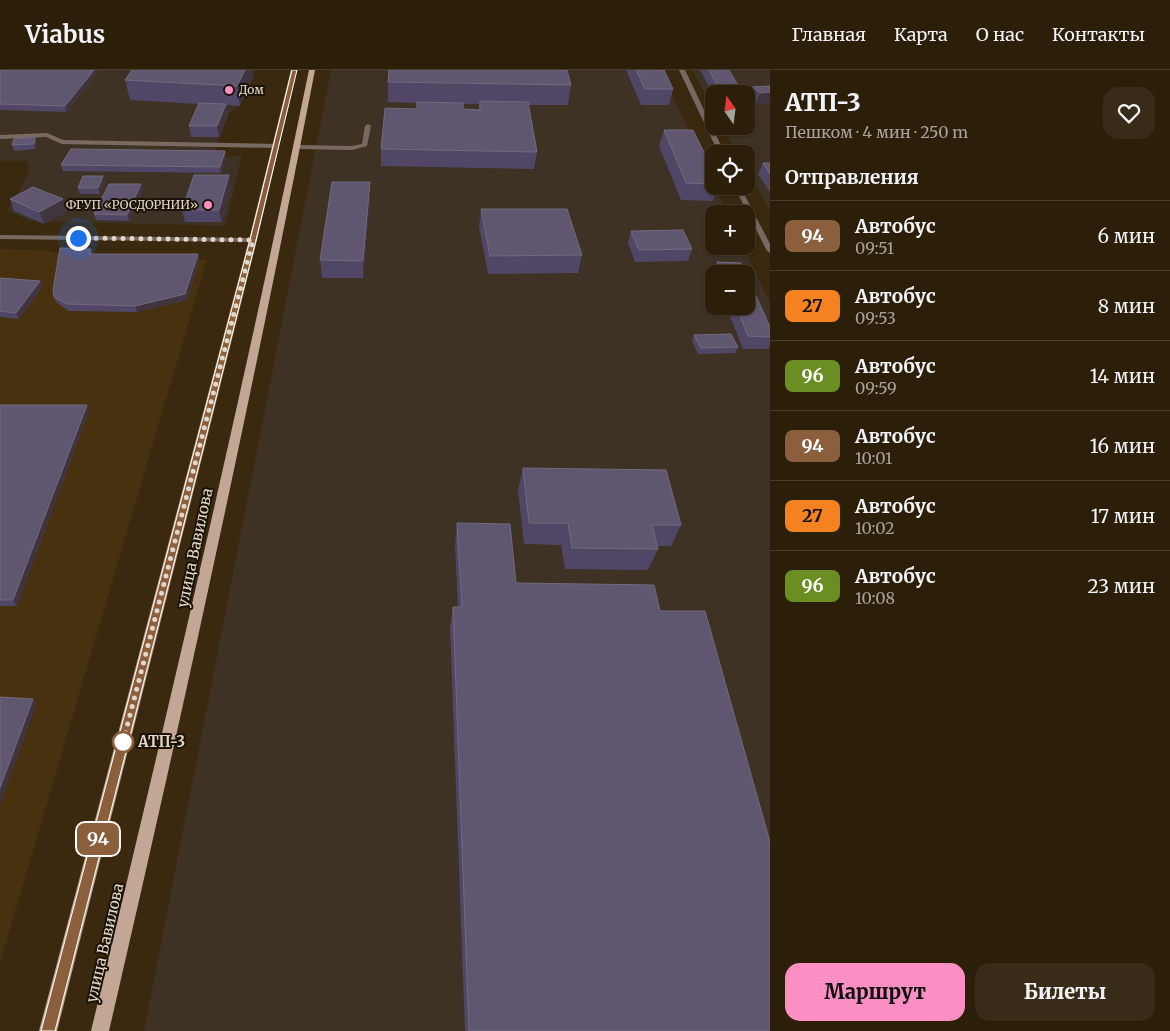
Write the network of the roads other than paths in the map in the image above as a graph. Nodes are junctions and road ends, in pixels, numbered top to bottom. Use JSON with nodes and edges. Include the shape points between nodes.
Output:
{"nodes":[{"id":1,"x":294,"y":70,"type":"edge"},
{"id":2,"x":312,"y":70,"type":"edge"},
{"id":3,"x":682,"y":70,"type":"edge"},
{"id":4,"x":368,"y":126,"type":"dead end"},
{"id":5,"x":0,"y":138,"type":"edge"},
{"id":6,"x":718,"y":145,"type":"edge"},
{"id":7,"x":276,"y":146,"type":"junction"},
{"id":8,"x":297,"y":147,"type":"junction"},
{"id":9,"x":742,"y":195,"type":"edge"},
{"id":10,"x":0,"y":237,"type":"edge"},
{"id":11,"x":253,"y":240,"type":"junction"},
{"id":12,"x":770,"y":251,"type":"edge"},
{"id":13,"x":48,"y":1031,"type":"edge"},
{"id":14,"x":100,"y":1031,"type":"edge"}],
"edges":[{"from":1,"to":7,"type":"main road","name":"улица Вавилова"},
{"from":2,"to":8,"type":"main road","name":"улица Вавилова"},
{"from":3,"to":6,"type":"street"},
{"from":4,"to":8,"type":"street","via":[[365,145],[352,148]]},
{"from":5,"to":7,"type":"street","via":[[47,135],[62,142]]},
{"from":7,"to":11,"type":"main road","name":"улица Вавилова"},
{"from":8,"to":14,"type":"main road","name":"улица Вавилова","via":[[165,757]]},
{"from":9,"to":12,"type":"street"},
{"from":10,"to":11,"type":"street"},
{"from":11,"to":13,"type":"main road","name":"улица Вавилова"}]}
